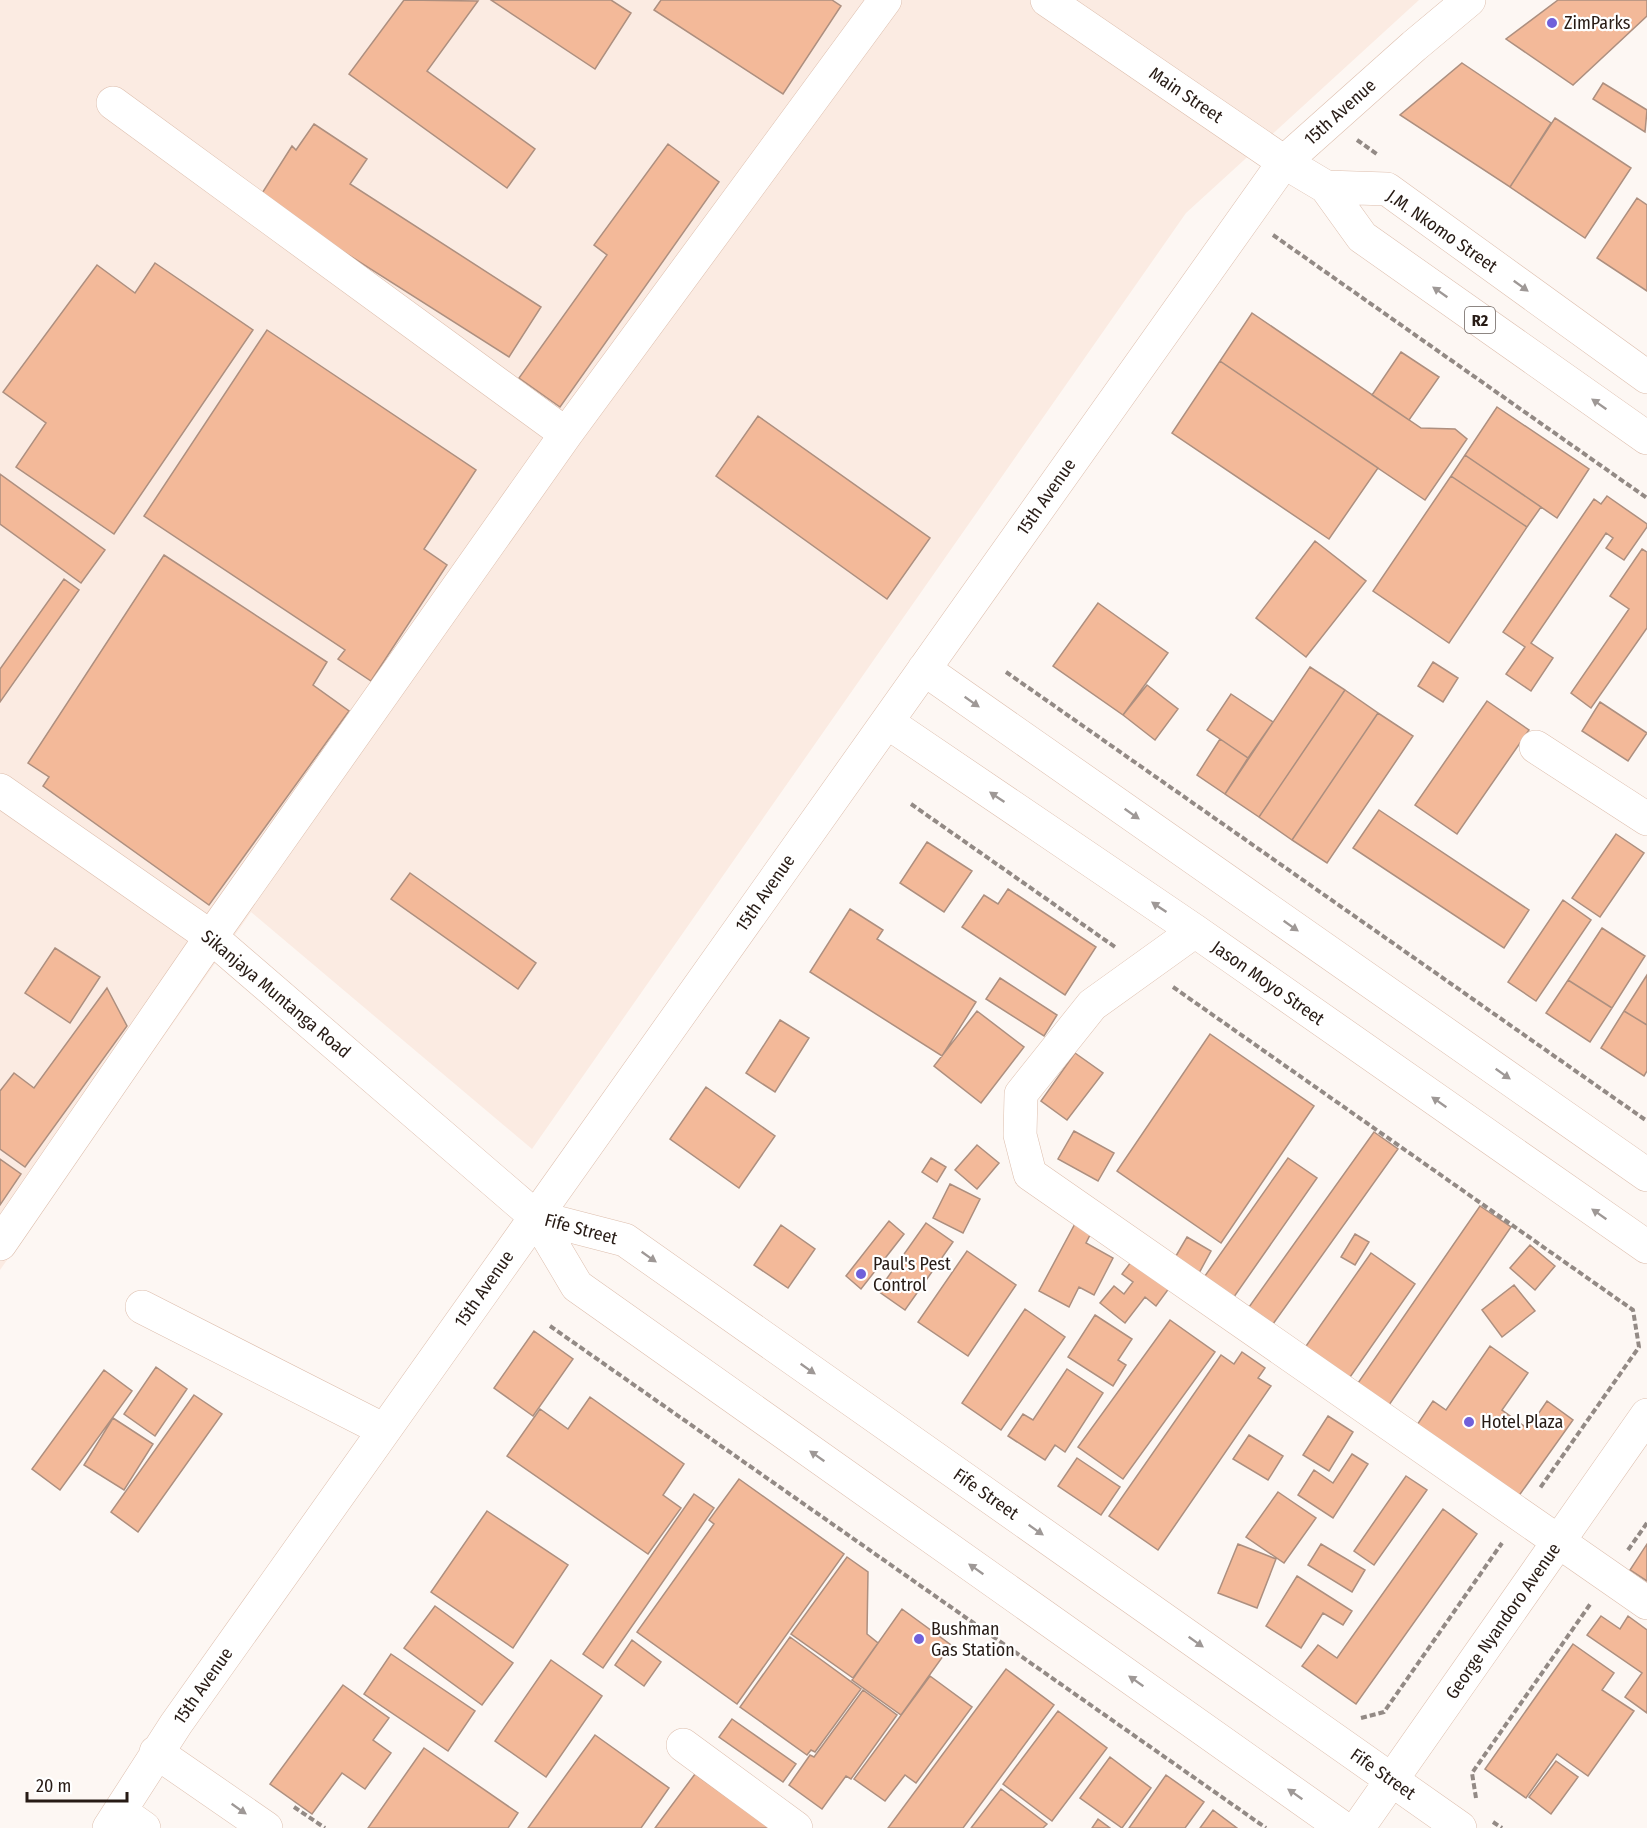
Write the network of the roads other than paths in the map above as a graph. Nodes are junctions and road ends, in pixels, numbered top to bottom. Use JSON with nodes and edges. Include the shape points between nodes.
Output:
{"nodes":[{"id":1,"x":885,"y":0,"type":"edge"},
{"id":2,"x":1047,"y":0,"type":"edge"},
{"id":3,"x":1468,"y":0,"type":"edge"},
{"id":4,"x":113,"y":103,"type":"dead end"},
{"id":5,"x":1284,"y":162,"type":"junction"},
{"id":6,"x":1326,"y":188,"type":"junction"},
{"id":7,"x":1647,"y":377,"type":"edge"},
{"id":8,"x":566,"y":434,"type":"junction"},
{"id":9,"x":1647,"y":438,"type":"edge"},
{"id":10,"x":924,"y":669,"type":"junction"},
{"id":11,"x":887,"y":722,"type":"junction"},
{"id":12,"x":1536,"y":747,"type":"dead end"},
{"id":13,"x":0,"y":790,"type":"edge"},
{"id":14,"x":1647,"y":819,"type":"edge"},
{"id":15,"x":1195,"y":932,"type":"junction"},
{"id":16,"x":211,"y":937,"type":"junction"},
{"id":17,"x":1647,"y":1175,"type":"edge"},
{"id":18,"x":536,"y":1216,"type":"junction"},
{"id":19,"x":0,"y":1244,"type":"edge"},
{"id":20,"x":1647,"y":1247,"type":"edge"},
{"id":21,"x":142,"y":1307,"type":"dead end"},
{"id":22,"x":1647,"y":1415,"type":"edge"},
{"id":23,"x":384,"y":1430,"type":"junction"},
{"id":24,"x":1558,"y":1541,"type":"junction"},
{"id":25,"x":1647,"y":1603,"type":"edge"},
{"id":26,"x":682,"y":1745,"type":"dead end"},
{"id":27,"x":156,"y":1752,"type":"junction"},
{"id":28,"x":1392,"y":1780,"type":"junction"},
{"id":29,"x":1474,"y":1816,"type":"edge"},
{"id":30,"x":124,"y":1822,"type":"edge"},
{"id":31,"x":266,"y":1828,"type":"edge"},
{"id":32,"x":796,"y":1828,"type":"edge"},
{"id":33,"x":1342,"y":1828,"type":"edge"},
{"id":34,"x":1358,"y":1828,"type":"edge"}],
"edges":[{"from":1,"to":8,"type":"main road"},
{"from":2,"to":5,"type":"main road","name":"Main Street","number":"R2"},
{"from":3,"to":5,"type":"main road","name":"15th Avenue"},
{"from":4,"to":8,"type":"main road"},
{"from":5,"to":6,"type":"main road","name":"Main Street","number":"R2"},
{"from":5,"to":10,"type":"main road","name":"15th Avenue"},
{"from":6,"to":7,"type":"main road","name":"J.M. Nkomo Street","one_way":true,"via":[[1387,189]]},
{"from":9,"to":6,"type":"main road","number":"R2","one_way":true,"via":[[1362,237]]},
{"from":8,"to":16,"type":"main road"},
{"from":10,"to":11,"type":"main road","name":"15th Avenue"},
{"from":10,"to":17,"type":"main road","one_way":true},
{"from":15,"to":11,"type":"main road","name":"Jason Moyo Street","one_way":true},
{"from":11,"to":18,"type":"main road","name":"15th Avenue"},
{"from":12,"to":14,"type":"main road"},
{"from":13,"to":16,"type":"main road","name":"Sikanjaya Muntanga Road"},
{"from":20,"to":15,"type":"main road","name":"Jason Moyo Street","one_way":true},
{"from":15,"to":24,"type":"main road","via":[[1092,1005],[1021,1094],[1020,1135],[1030,1174]]},
{"from":16,"to":18,"type":"main road","name":"Sikanjaya Muntanga Road"},
{"from":16,"to":19,"type":"main road"},
{"from":18,"to":23,"type":"main road","name":"15th Avenue"},
{"from":18,"to":28,"type":"main road","name":"Fife Street","one_way":true,"via":[[625,1240]]},
{"from":33,"to":18,"type":"main road","name":"Fife Street","one_way":true,"via":[[577,1286]]},
{"from":21,"to":23,"type":"main road"},
{"from":22,"to":24,"type":"main road","name":"George Nyandoro Avenue"},
{"from":23,"to":27,"type":"main road","name":"15th Avenue"},
{"from":24,"to":25,"type":"main road"},
{"from":24,"to":28,"type":"main road","name":"George Nyandoro Avenue"},
{"from":26,"to":32,"type":"main road"},
{"from":27,"to":30,"type":"main road","name":"15th Avenue"},
{"from":27,"to":31,"type":"main road","one_way":true},
{"from":28,"to":29,"type":"main road","name":"Fife Street"},
{"from":28,"to":34,"type":"main road","name":"George Nyandoro Avenue"}]}
